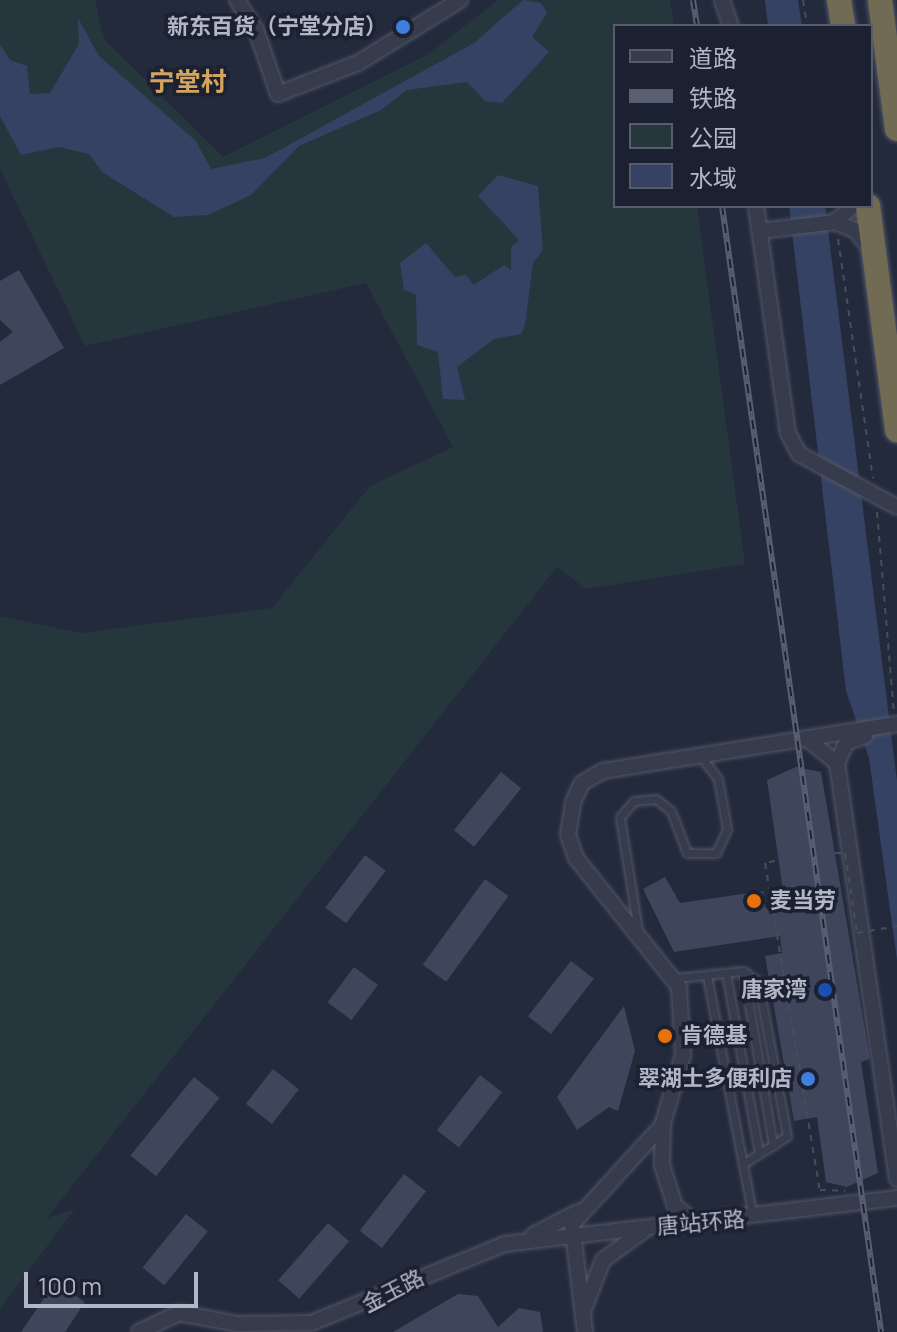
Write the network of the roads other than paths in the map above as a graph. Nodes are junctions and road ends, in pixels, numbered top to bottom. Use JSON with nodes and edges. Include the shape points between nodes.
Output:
{"nodes":[{"id":1,"x":237,"y":0,"type":"edge"},
{"id":2,"x":460,"y":0,"type":"edge"},
{"id":3,"x":722,"y":0,"type":"edge"},
{"id":4,"x":839,"y":0,"type":"edge"},
{"id":5,"x":880,"y":0,"type":"edge"},
{"id":6,"x":730,"y":24,"type":"edge"},
{"id":7,"x":843,"y":24,"type":"edge"},
{"id":8,"x":897,"y":129,"type":"edge"},
{"id":9,"x":756,"y":208,"type":"edge"},
{"id":10,"x":850,"y":208,"type":"edge"},
{"id":11,"x":868,"y":208,"type":"edge"},
{"id":12,"x":832,"y":222,"type":"junction"},
{"id":13,"x":760,"y":231,"type":"junction"},
{"id":14,"x":873,"y":251,"type":"junction"},
{"id":15,"x":897,"y":430,"type":"edge"},
{"id":16,"x":897,"y":507,"type":"edge"},
{"id":17,"x":895,"y":725,"type":"edge"},
{"id":18,"x":851,"y":734,"type":"junction"},
{"id":19,"x":806,"y":738,"type":"junction"},
{"id":20,"x":699,"y":754,"type":"junction"},
{"id":21,"x":837,"y":763,"type":"junction"},
{"id":22,"x":638,"y":931,"type":"junction"},
{"id":23,"x":743,"y":971,"type":"junction"},
{"id":24,"x":726,"y":973,"type":"junction"},
{"id":25,"x":707,"y":976,"type":"junction"},
{"id":26,"x":676,"y":978,"type":"junction"},
{"id":27,"x":663,"y":1123,"type":"junction"},
{"id":28,"x":773,"y":1145,"type":"junction"},
{"id":29,"x":759,"y":1153,"type":"junction"},
{"id":30,"x":746,"y":1162,"type":"junction"},
{"id":31,"x":897,"y":1179,"type":"edge"},
{"id":32,"x":897,"y":1198,"type":"edge"},
{"id":33,"x":589,"y":1205,"type":"junction"},
{"id":34,"x":753,"y":1218,"type":"junction"},
{"id":35,"x":696,"y":1223,"type":"junction"},
{"id":36,"x":651,"y":1227,"type":"junction"},
{"id":37,"x":569,"y":1235,"type":"junction"},
{"id":38,"x":505,"y":1244,"type":"junction"},
{"id":39,"x":584,"y":1325,"type":"edge"},
{"id":40,"x":139,"y":1332,"type":"edge"}],
"edges":[{"from":1,"to":2,"type":"street","via":[[256,30],[278,94],[358,63]]},
{"from":3,"to":6,"type":"street"},
{"from":4,"to":7,"type":"highway"},
{"from":5,"to":8,"type":"highway"},
{"from":9,"to":13,"type":"street"},
{"from":10,"to":12,"type":"street"},
{"from":11,"to":14,"type":"highway"},
{"from":12,"to":13,"type":"street"},
{"from":12,"to":14,"type":"street","via":[[855,230]]},
{"from":13,"to":16,"type":"street","via":[[788,433],[799,454]]},
{"from":14,"to":15,"type":"highway"},
{"from":17,"to":18,"type":"street"},
{"from":18,"to":19,"type":"street"},
{"from":18,"to":21,"type":"street"},
{"from":19,"to":20,"type":"street"},
{"from":19,"to":21,"type":"street"},
{"from":20,"to":22,"type":"street","via":[[603,771],[582,783],[573,802],[568,835],[576,858]]},
{"from":20,"to":22,"type":"lane","via":[[718,779],[727,829],[716,853],[687,853],[671,811],[656,799],[634,801],[620,817]]},
{"from":21,"to":31,"type":"street"},
{"from":22,"to":26,"type":"street"},
{"from":23,"to":24,"type":"lane"},
{"from":23,"to":28,"type":"lane"},
{"from":23,"to":28,"type":"lane","via":[[758,981],[787,1136]]},
{"from":24,"to":25,"type":"lane"},
{"from":24,"to":29,"type":"lane"},
{"from":25,"to":26,"type":"lane"},
{"from":25,"to":30,"type":"lane"},
{"from":26,"to":27,"type":"street","via":[[683,1055]]},
{"from":27,"to":33,"type":"street"},
{"from":27,"to":35,"type":"street","via":[[666,1187],[678,1211]]},
{"from":28,"to":29,"type":"lane"},
{"from":29,"to":30,"type":"lane"},
{"from":30,"to":34,"type":"lane"},
{"from":32,"to":34,"type":"street","name":"唐站环路"},
{"from":33,"to":37,"type":"street"},
{"from":33,"to":38,"type":"street"},
{"from":34,"to":35,"type":"street","name":"唐站环路"},
{"from":35,"to":36,"type":"street","name":"唐站环路"},
{"from":36,"to":37,"type":"street","name":"唐站环路"},
{"from":36,"to":39,"type":"street","via":[[603,1260]]},
{"from":37,"to":38,"type":"street","name":"唐站环路"},
{"from":37,"to":39,"type":"street"},
{"from":38,"to":40,"type":"street","name":"金玉路","via":[[311,1323],[238,1324],[179,1313]]}]}
